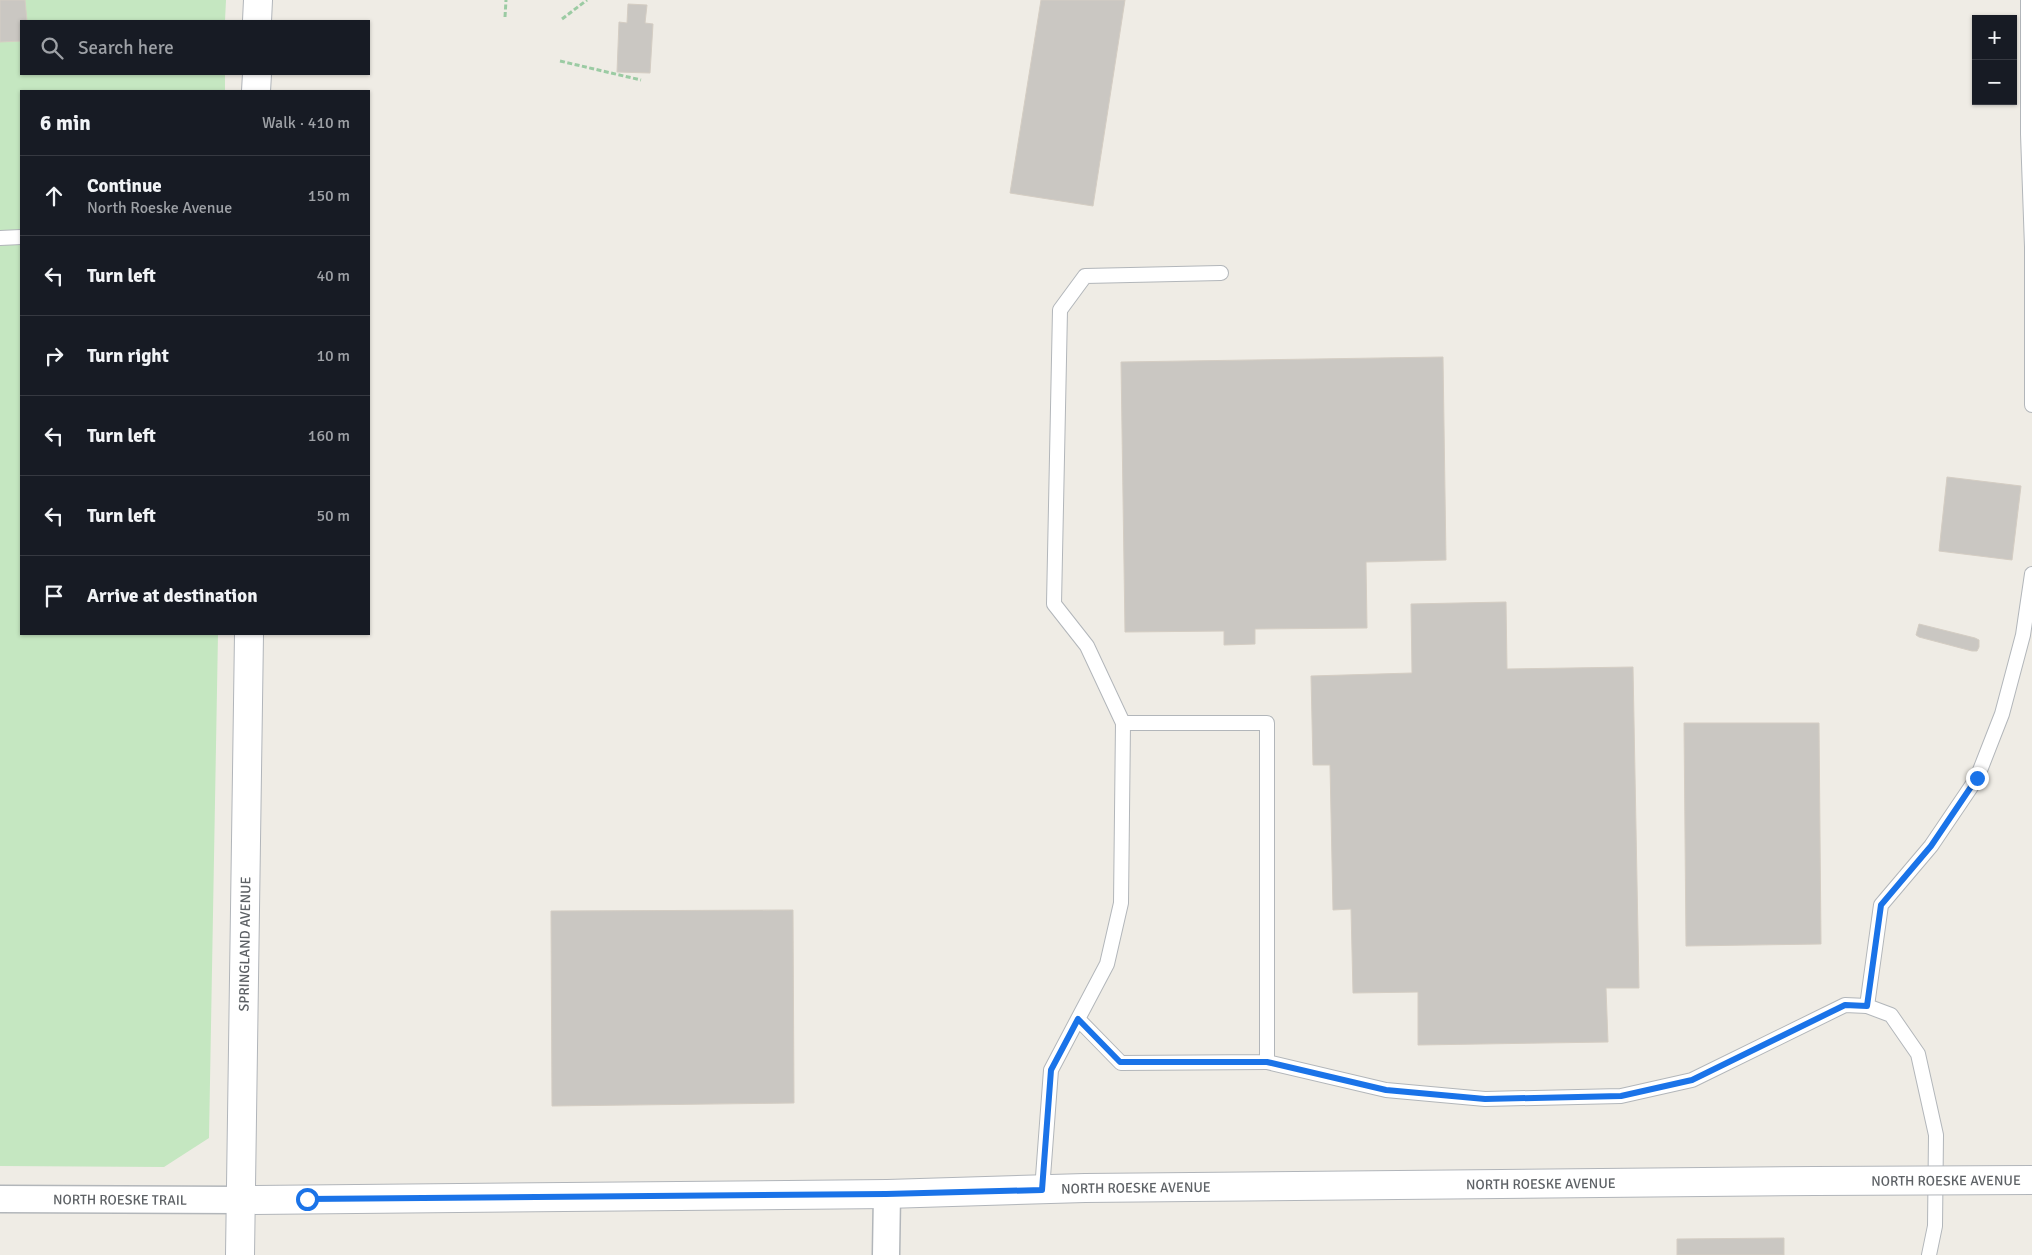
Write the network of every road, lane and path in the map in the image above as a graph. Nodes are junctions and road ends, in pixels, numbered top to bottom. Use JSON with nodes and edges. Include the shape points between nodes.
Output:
{"nodes":[{"id":1,"x":258,"y":0,"type":"edge"},
{"id":2,"x":506,"y":0,"type":"edge"},
{"id":3,"x":587,"y":0,"type":"edge"},
{"id":4,"x":2028,"y":0,"type":"edge"},
{"id":5,"x":505,"y":17,"type":"dead end"},
{"id":6,"x":562,"y":19,"type":"dead end"},
{"id":7,"x":257,"y":20,"type":"edge"},
{"id":8,"x":560,"y":61,"type":"dead end"},
{"id":9,"x":256,"y":75,"type":"edge"},
{"id":10,"x":641,"y":80,"type":"dead end"},
{"id":11,"x":256,"y":90,"type":"edge"},
{"id":12,"x":20,"y":237,"type":"edge"},
{"id":13,"x":0,"y":238,"type":"edge"},
{"id":14,"x":1221,"y":273,"type":"dead end"},
{"id":15,"x":2032,"y":405,"type":"edge"},
{"id":16,"x":2032,"y":574,"type":"edge"},
{"id":17,"x":249,"y":635,"type":"edge"},
{"id":18,"x":1123,"y":723,"type":"junction"},
{"id":19,"x":1867,"y":1006,"type":"junction"},
{"id":20,"x":1078,"y":1019,"type":"junction"},
{"id":21,"x":1267,"y":1062,"type":"junction"},
{"id":22,"x":2032,"y":1180,"type":"edge"},
{"id":23,"x":1042,"y":1190,"type":"junction"},
{"id":24,"x":886,"y":1194,"type":"junction"},
{"id":25,"x":0,"y":1199,"type":"edge"},
{"id":26,"x":241,"y":1200,"type":"junction"},
{"id":27,"x":240,"y":1255,"type":"edge"},
{"id":28,"x":886,"y":1255,"type":"edge"},
{"id":29,"x":1929,"y":1255,"type":"edge"}],
"edges":[{"from":1,"to":7,"type":"street"},
{"from":2,"to":5,"type":"path"},
{"from":3,"to":6,"type":"path"},
{"from":4,"to":15,"type":"lane"},
{"from":8,"to":10,"type":"path"},
{"from":9,"to":11,"type":"street"},
{"from":12,"to":13,"type":"lane"},
{"from":14,"to":18,"type":"lane","via":[[1084,276],[1060,310],[1054,604],[1087,646]]},
{"from":16,"to":19,"type":"lane","via":[[2023,635],[2002,714],[1977,778],[1931,846],[1881,905]]},
{"from":17,"to":26,"type":"street","name":"SPRINGLAND AVENUE"},
{"from":18,"to":20,"type":"lane","via":[[1120,903],[1107,964]]},
{"from":18,"to":21,"type":"lane","via":[[1267,722]]},
{"from":19,"to":21,"type":"lane","via":[[1845,1005],[1692,1080],[1621,1096],[1485,1099],[1396,1091]]},
{"from":19,"to":29,"type":"lane","via":[[1891,1015],[1918,1054],[1936,1135],[1935,1226]]},
{"from":20,"to":21,"type":"lane","via":[[1120,1062]]},
{"from":20,"to":23,"type":"lane","via":[[1051,1070]]},
{"from":22,"to":23,"type":"street","name":"NORTH ROESKE AVENUE","bridge":true},
{"from":23,"to":24,"type":"street","name":"NORTH ROESKE AVENUE"},
{"from":24,"to":26,"type":"street","name":"NORTH ROESKE AVENUE"},
{"from":24,"to":28,"type":"street"},
{"from":25,"to":26,"type":"street","name":"NORTH ROESKE TRAIL"},
{"from":26,"to":27,"type":"street","name":"SPRINGLAND AVENUE"}]}
